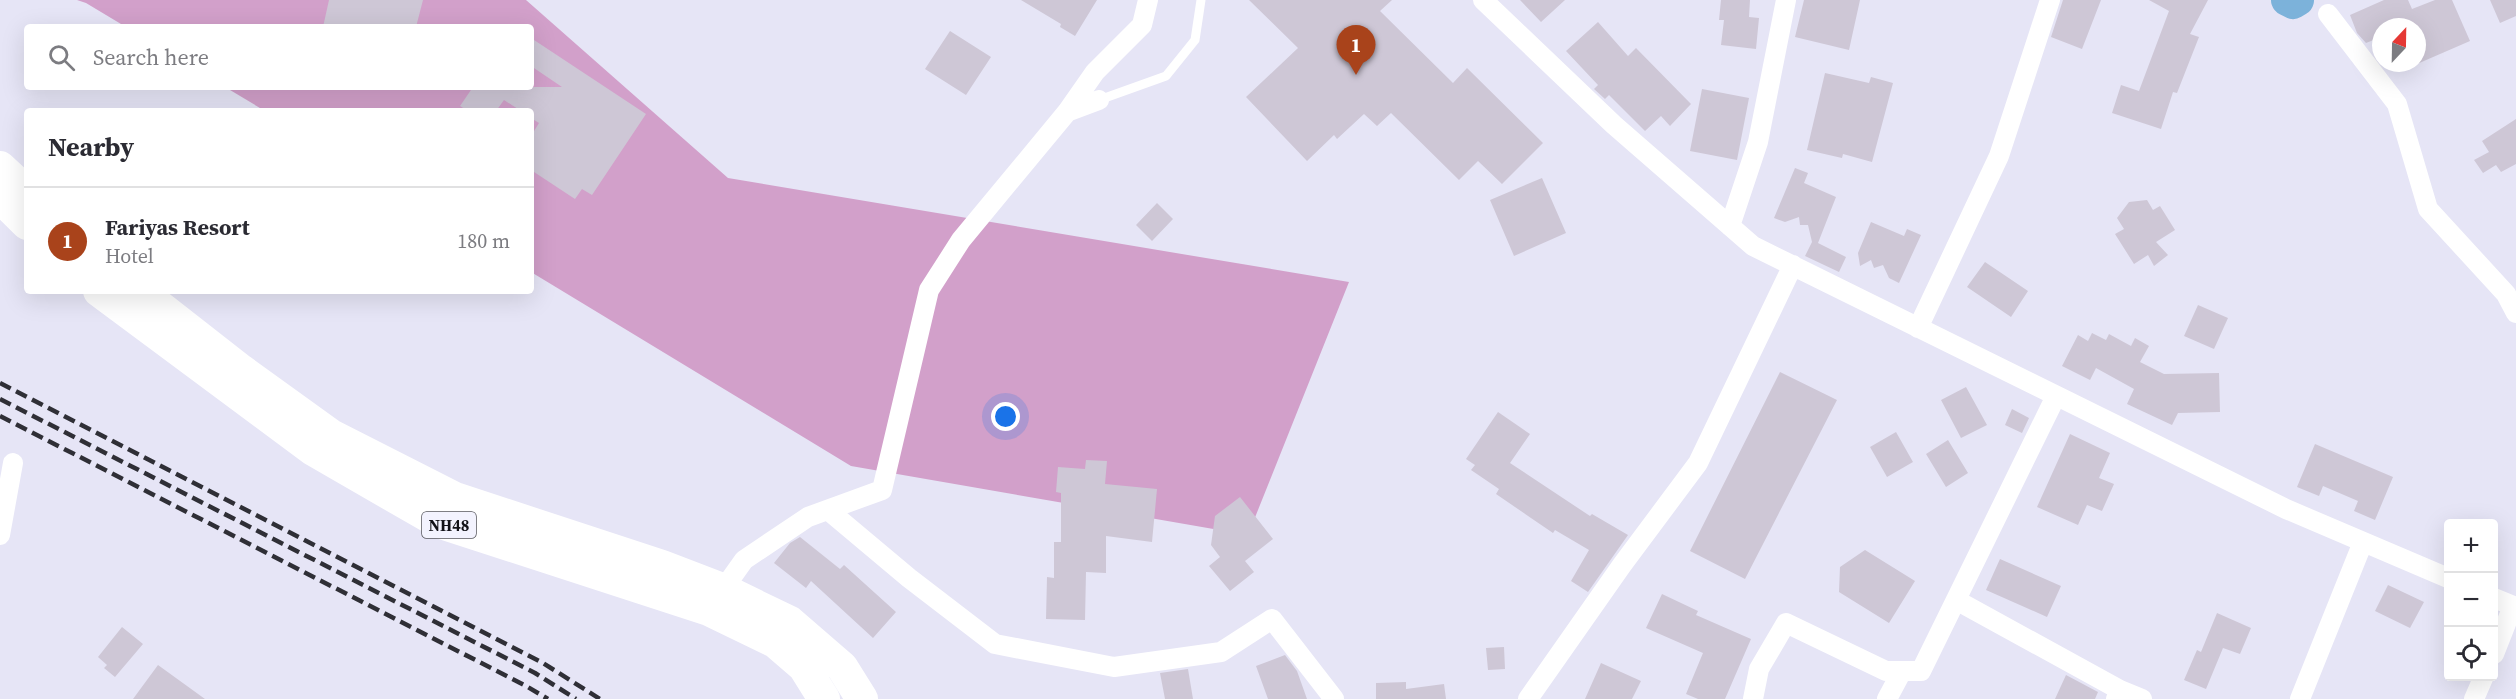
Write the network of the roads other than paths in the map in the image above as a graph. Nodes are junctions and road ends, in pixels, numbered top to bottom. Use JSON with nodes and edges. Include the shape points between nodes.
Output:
{"nodes":[{"id":1,"x":1148,"y":0,"type":"edge"},
{"id":2,"x":1201,"y":0,"type":"edge"},
{"id":3,"x":1483,"y":0,"type":"edge"},
{"id":4,"x":1785,"y":0,"type":"edge"},
{"id":5,"x":2050,"y":0,"type":"edge"},
{"id":6,"x":2328,"y":14,"type":"dead end"},
{"id":7,"x":1099,"y":100,"type":"joint"},
{"id":8,"x":1066,"y":112,"type":"junction"},
{"id":9,"x":0,"y":167,"type":"edge"},
{"id":10,"x":24,"y":189,"type":"edge"},
{"id":11,"x":0,"y":197,"type":"edge"},
{"id":12,"x":24,"y":221,"type":"edge"},
{"id":13,"x":1730,"y":226,"type":"junction"},
{"id":14,"x":1793,"y":265,"type":"junction"},
{"id":15,"x":103,"y":294,"type":"edge"},
{"id":16,"x":144,"y":294,"type":"edge"},
{"id":17,"x":2516,"y":313,"type":"edge"},
{"id":18,"x":1918,"y":328,"type":"junction"},
{"id":19,"x":2056,"y":396,"type":"junction"},
{"id":20,"x":13,"y":463,"type":"dead end"},
{"id":21,"x":828,"y":510,"type":"junction"},
{"id":22,"x":0,"y":536,"type":"edge"},
{"id":23,"x":2364,"y":542,"type":"junction"},
{"id":24,"x":2444,"y":576,"type":"edge"},
{"id":25,"x":715,"y":600,"type":"junction"},
{"id":26,"x":1956,"y":600,"type":"junction"},
{"id":27,"x":2498,"y":600,"type":"edge"},
{"id":28,"x":2515,"y":607,"type":"edge"},
{"id":29,"x":2498,"y":643,"type":"edge"},
{"id":30,"x":1902,"y":671,"type":"junction"},
{"id":31,"x":2482,"y":681,"type":"edge"},
{"id":32,"x":2118,"y":695,"type":"edge"},
{"id":33,"x":824,"y":699,"type":"edge"},
{"id":34,"x":861,"y":699,"type":"edge"},
{"id":35,"x":1334,"y":699,"type":"edge"},
{"id":36,"x":1528,"y":699,"type":"edge"},
{"id":37,"x":1753,"y":699,"type":"edge"},
{"id":38,"x":1887,"y":699,"type":"edge"},
{"id":39,"x":2142,"y":699,"type":"edge"},
{"id":40,"x":2300,"y":699,"type":"edge"},
{"id":41,"x":2474,"y":699,"type":"edge"}],
"edges":[{"from":1,"to":8,"type":"street","via":[[1142,25],[1095,72]]},
{"from":2,"to":7,"type":"lane","via":[[1195,40],[1166,76]]},
{"from":3,"to":13,"type":"street","via":[[1614,125]]},
{"from":4,"to":13,"type":"street","via":[[1758,142]]},
{"from":5,"to":18,"type":"street","via":[[1999,156]]},
{"from":6,"to":17,"type":"street","via":[[2397,104],[2428,209],[2506,294]]},
{"from":7,"to":8,"type":"street"},
{"from":8,"to":21,"type":"street","via":[[961,240],[929,290],[882,490]]},
{"from":9,"to":10,"type":"highway"},
{"from":11,"to":12,"type":"highway"},
{"from":13,"to":14,"type":"street","via":[[1753,246]]},
{"from":14,"to":18,"type":"street"},
{"from":14,"to":36,"type":"street","via":[[1698,462]]},
{"from":15,"to":25,"type":"highway","number":"NH48","via":[[313,450],[438,522]]},
{"from":16,"to":25,"type":"highway","number":"NH48","via":[[241,370],[342,441],[455,498],[662,566]]},
{"from":18,"to":19,"type":"street"},
{"from":19,"to":23,"type":"street","via":[[2286,510]]},
{"from":19,"to":26,"type":"street"},
{"from":20,"to":22,"type":"street"},
{"from":21,"to":25,"type":"street","via":[[808,517],[744,560]]},
{"from":21,"to":35,"type":"street","via":[[995,644],[1114,667],[1221,652],[1272,620]]},
{"from":23,"to":24,"type":"street"},
{"from":23,"to":40,"type":"street"},
{"from":25,"to":33,"type":"highway","number":"NH48","via":[[775,642],[804,668]]},
{"from":25,"to":34,"type":"highway","number":"NH48","via":[[790,622],[842,667]]},
{"from":26,"to":30,"type":"street","via":[[1922,671]]},
{"from":26,"to":32,"type":"street"},
{"from":27,"to":28,"type":"street"},
{"from":28,"to":29,"type":"street"},
{"from":30,"to":37,"type":"street","via":[[1886,671],[1786,623],[1760,669]]},
{"from":30,"to":38,"type":"street"},
{"from":31,"to":41,"type":"street"},
{"from":32,"to":39,"type":"street"}]}
